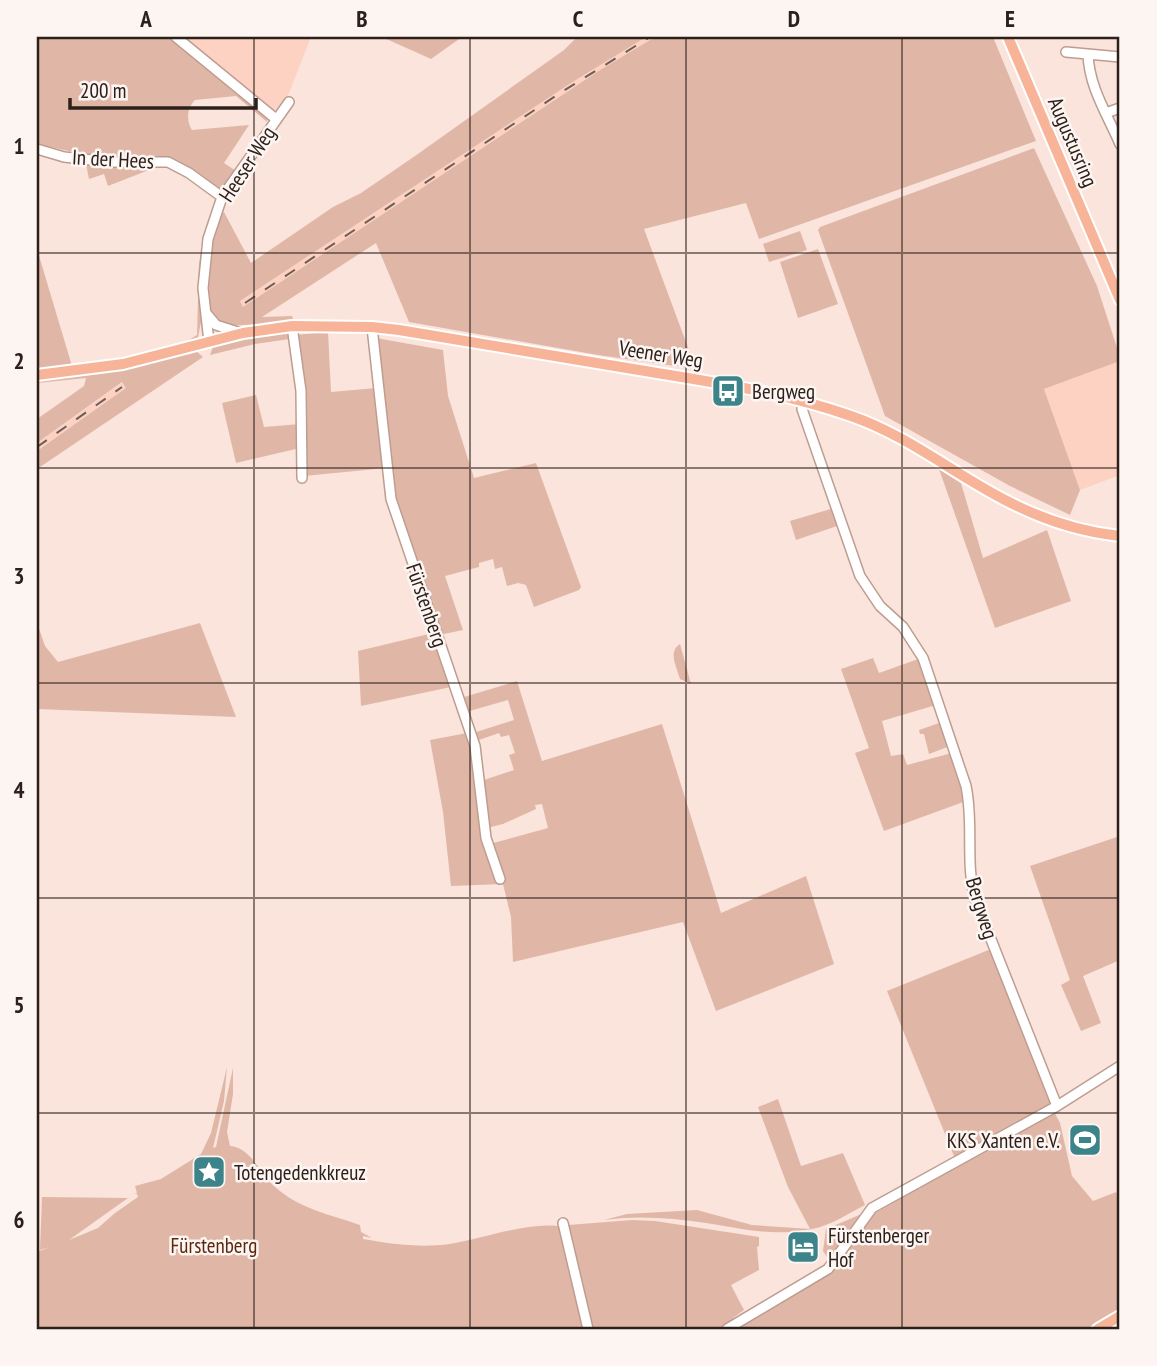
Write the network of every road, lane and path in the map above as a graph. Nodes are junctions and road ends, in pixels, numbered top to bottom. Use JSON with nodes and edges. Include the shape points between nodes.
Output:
{"nodes":[{"id":1,"x":176,"y":37,"type":"edge"},
{"id":2,"x":1008,"y":37,"type":"edge"},
{"id":3,"x":1066,"y":52,"type":"dead end"},
{"id":4,"x":1088,"y":54,"type":"junction"},
{"id":5,"x":1120,"y":57,"type":"edge"},
{"id":6,"x":289,"y":102,"type":"dead end"},
{"id":7,"x":1120,"y":108,"type":"edge"},
{"id":8,"x":1106,"y":113,"type":"junction"},
{"id":9,"x":276,"y":119,"type":"junction"},
{"id":10,"x":1120,"y":144,"type":"edge"},
{"id":11,"x":37,"y":149,"type":"edge"},
{"id":12,"x":222,"y":197,"type":"junction"},
{"id":13,"x":1120,"y":300,"type":"edge"},
{"id":14,"x":205,"y":312,"type":"junction"},
{"id":15,"x":292,"y":326,"type":"junction"},
{"id":16,"x":372,"y":327,"type":"junction"},
{"id":17,"x":243,"y":333,"type":"junction"},
{"id":18,"x":209,"y":342,"type":"junction"},
{"id":19,"x":37,"y":375,"type":"edge"},
{"id":20,"x":803,"y":401,"type":"junction"},
{"id":21,"x":302,"y":478,"type":"dead end"},
{"id":22,"x":1120,"y":536,"type":"edge"},
{"id":23,"x":500,"y":879,"type":"dead end"},
{"id":24,"x":1120,"y":1066,"type":"edge"},
{"id":25,"x":1057,"y":1106,"type":"junction"},
{"id":26,"x":563,"y":1223,"type":"dead end"},
{"id":27,"x":1120,"y":1317,"type":"edge"},
{"id":28,"x":588,"y":1329,"type":"edge"},
{"id":29,"x":727,"y":1329,"type":"edge"},
{"id":30,"x":1098,"y":1329,"type":"edge"}],
"edges":[{"from":1,"to":9,"type":"street"},
{"from":2,"to":13,"type":"main road","name":"Augustusring"},
{"from":3,"to":4,"type":"street"},
{"from":4,"to":5,"type":"street"},
{"from":4,"to":8,"type":"street","via":[[1088,72]]},
{"from":6,"to":9,"type":"street","name":"Heeser Weg"},
{"from":7,"to":8,"type":"street"},
{"from":8,"to":10,"type":"street"},
{"from":9,"to":12,"type":"street","name":"Heeser Weg"},
{"from":11,"to":12,"type":"street","name":"In der Hees","via":[[110,162],[168,162]]},
{"from":12,"to":14,"type":"street","name":"Heeser Weg","via":[[206,252]]},
{"from":14,"to":17,"type":"street","via":[[216,325]]},
{"from":14,"to":18,"type":"street","name":"Heeser Weg"},
{"from":15,"to":16,"type":"main road","name":"Veener Weg"},
{"from":15,"to":17,"type":"main road","name":"Veener Weg"},
{"from":15,"to":21,"type":"street","via":[[301,391]]},
{"from":16,"to":20,"type":"main road","name":"Veener Weg"},
{"from":16,"to":23,"type":"street","name":"Fürstenberg","via":[[391,499],[475,746],[486,838]]},
{"from":17,"to":18,"type":"main road","name":"Veener Weg"},
{"from":18,"to":19,"type":"main road","name":"Veener Weg","via":[[123,364]]},
{"from":20,"to":22,"type":"main road","name":"Veener Weg","via":[[902,438],[1027,511],[1075,528]]},
{"from":20,"to":25,"type":"street","name":"Bergweg","via":[[860,576],[923,658],[970,807],[970,879],[975,899]]},
{"from":24,"to":25,"type":"street"},
{"from":25,"to":29,"type":"street","via":[[872,1208],[828,1269]]},
{"from":26,"to":28,"type":"street"},
{"from":27,"to":30,"type":"main road"}]}
